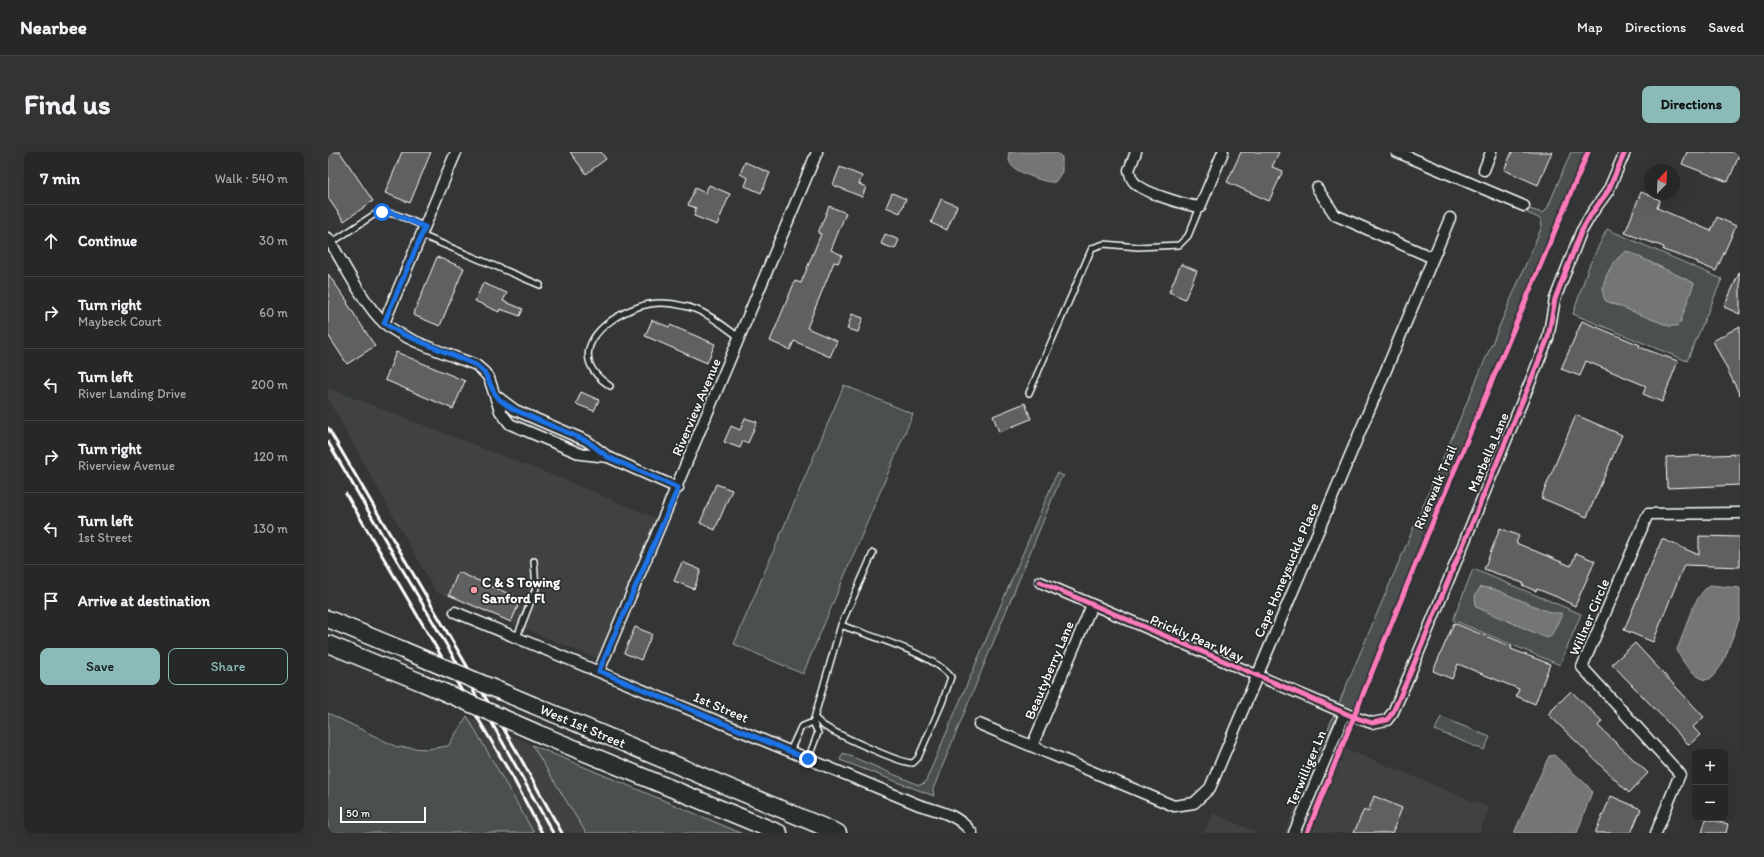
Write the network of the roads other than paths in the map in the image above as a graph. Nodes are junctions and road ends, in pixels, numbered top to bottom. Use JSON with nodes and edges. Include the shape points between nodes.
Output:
{"nodes":[{"id":1,"x":456,"y":152,"type":"edge"},
{"id":2,"x":817,"y":152,"type":"edge"},
{"id":3,"x":1136,"y":152,"type":"edge"},
{"id":4,"x":1223,"y":152,"type":"edge"},
{"id":5,"x":1397,"y":152,"type":"edge"},
{"id":6,"x":1492,"y":152,"type":"edge"},
{"id":7,"x":1625,"y":152,"type":"edge"},
{"id":8,"x":1484,"y":170,"type":"dead end"},
{"id":9,"x":1317,"y":188,"type":"dead end"},
{"id":10,"x":1524,"y":206,"type":"dead end"},
{"id":11,"x":1200,"y":207,"type":"junction"},
{"id":12,"x":1450,"y":218,"type":"dead end"},
{"id":13,"x":423,"y":231,"type":"junction"},
{"id":14,"x":329,"y":240,"type":"edge"},
{"id":15,"x":1434,"y":258,"type":"junction"},
{"id":16,"x":540,"y":285,"type":"dead end"},
{"id":17,"x":384,"y":323,"type":"junction"},
{"id":18,"x":740,"y":338,"type":"junction"},
{"id":19,"x":610,"y":386,"type":"dead end"},
{"id":20,"x":1029,"y":393,"type":"dead end"},
{"id":21,"x":495,"y":394,"type":"junction"},
{"id":22,"x":542,"y":421,"type":"junction"},
{"id":23,"x":535,"y":436,"type":"junction"},
{"id":24,"x":608,"y":457,"type":"junction"},
{"id":25,"x":678,"y":488,"type":"junction"},
{"id":26,"x":1740,"y":513,"type":"edge"},
{"id":27,"x":873,"y":553,"type":"dead end"},
{"id":28,"x":534,"y":561,"type":"dead end"},
{"id":29,"x":1040,"y":582,"type":"dead end"},
{"id":30,"x":1092,"y":605,"type":"junction"},
{"id":31,"x":455,"y":612,"type":"dead end"},
{"id":32,"x":328,"y":619,"type":"edge"},
{"id":33,"x":841,"y":625,"type":"junction"},
{"id":34,"x":517,"y":637,"type":"junction"},
{"id":35,"x":328,"y":644,"type":"edge"},
{"id":36,"x":599,"y":671,"type":"junction"},
{"id":37,"x":1256,"y":676,"type":"junction"},
{"id":38,"x":1345,"y":713,"type":"junction"},
{"id":39,"x":814,"y":720,"type":"junction"},
{"id":40,"x":979,"y":724,"type":"dead end"},
{"id":41,"x":1032,"y":746,"type":"junction"},
{"id":42,"x":790,"y":751,"type":"junction"},
{"id":43,"x":808,"y":759,"type":"junction"},
{"id":44,"x":779,"y":833,"type":"edge"},
{"id":45,"x":838,"y":833,"type":"edge"},
{"id":46,"x":972,"y":833,"type":"edge"},
{"id":47,"x":1294,"y":833,"type":"edge"},
{"id":48,"x":1656,"y":833,"type":"edge"}],
"edges":[{"from":1,"to":13,"type":"street"},
{"from":2,"to":18,"type":"street","name":"Riverview Avenue"},
{"from":3,"to":11,"type":"street","via":[[1129,170],[1133,182],[1159,195],[1186,205]]},
{"from":4,"to":11,"type":"street"},
{"from":5,"to":10,"type":"street"},
{"from":6,"to":8,"type":"street"},
{"from":7,"to":38,"type":"street","name":"Marbella Lane","via":[[1608,191],[1581,232],[1555,299],[1548,338],[1393,712],[1387,720],[1378,723]]},
{"from":9,"to":15,"type":"street","via":[[1336,215]]},
{"from":11,"to":20,"type":"lane","via":[[1188,236],[1179,245],[1138,247],[1104,244],[1092,248]]},
{"from":12,"to":15,"type":"street","name":"Cape Honeysuckle Place"},
{"from":13,"to":14,"type":"lane","via":[[392,213],[382,212]]},
{"from":13,"to":16,"type":"lane"},
{"from":13,"to":17,"type":"street"},
{"from":14,"to":17,"type":"street","via":[[372,309]]},
{"from":15,"to":37,"type":"street","name":"Cape Honeysuckle Place"},
{"from":17,"to":21,"type":"street","via":[[400,333],[476,365],[489,378]]},
{"from":18,"to":19,"type":"lane","via":[[696,309],[663,303],[638,307],[605,325],[592,338],[589,345],[589,362],[593,371],[600,380]]},
{"from":18,"to":25,"type":"street","name":"Riverview Avenue"},
{"from":21,"to":22,"type":"street","via":[[515,410]]},
{"from":21,"to":23,"type":"street","via":[[500,412],[510,424]]},
{"from":22,"to":23,"type":"street"},
{"from":22,"to":24,"type":"street","via":[[587,441]]},
{"from":23,"to":24,"type":"street","via":[[581,454]]},
{"from":24,"to":25,"type":"street"},
{"from":25,"to":36,"type":"street","name":"Riverview Avenue"},
{"from":26,"to":48,"type":"street","name":"Willner Circle","via":[[1648,514],[1582,666],[1680,774]]},
{"from":27,"to":33,"type":"lane"},
{"from":28,"to":34,"type":"lane","via":[[536,588]]},
{"from":29,"to":30,"type":"street","name":"Prickly Pear Way"},
{"from":30,"to":37,"type":"street","name":"Prickly Pear Way"},
{"from":30,"to":41,"type":"street","name":"Beautyberry Lane"},
{"from":31,"to":34,"type":"street","name":"1st Street"},
{"from":32,"to":45,"type":"main road","name":"West 1st Street","bridge":true},
{"from":33,"to":39,"type":"lane"},
{"from":33,"to":39,"type":"lane","via":[[902,648],[945,668],[951,677],[942,704],[918,758],[913,763],[907,764],[883,754]]},
{"from":34,"to":36,"type":"street","name":"1st Street"},
{"from":35,"to":44,"type":"main road","name":"West 1st Street","bridge":true},
{"from":36,"to":42,"type":"street","name":"1st Street"},
{"from":37,"to":38,"type":"street","name":"Prickly Pear Way"},
{"from":37,"to":41,"type":"street","name":"Cape Honeysuckle Place","via":[[1210,788],[1194,803],[1174,806]]},
{"from":38,"to":47,"type":"street","name":"Terwilliger Ln"},
{"from":39,"to":42,"type":"lane","via":[[801,727]]},
{"from":39,"to":43,"type":"lane","via":[[818,733]]},
{"from":40,"to":41,"type":"street","name":"Cape Honeysuckle Place"},
{"from":42,"to":43,"type":"street","name":"1st Street"},
{"from":43,"to":46,"type":"street","name":"1st Street","via":[[919,805],[955,817]]}]}
